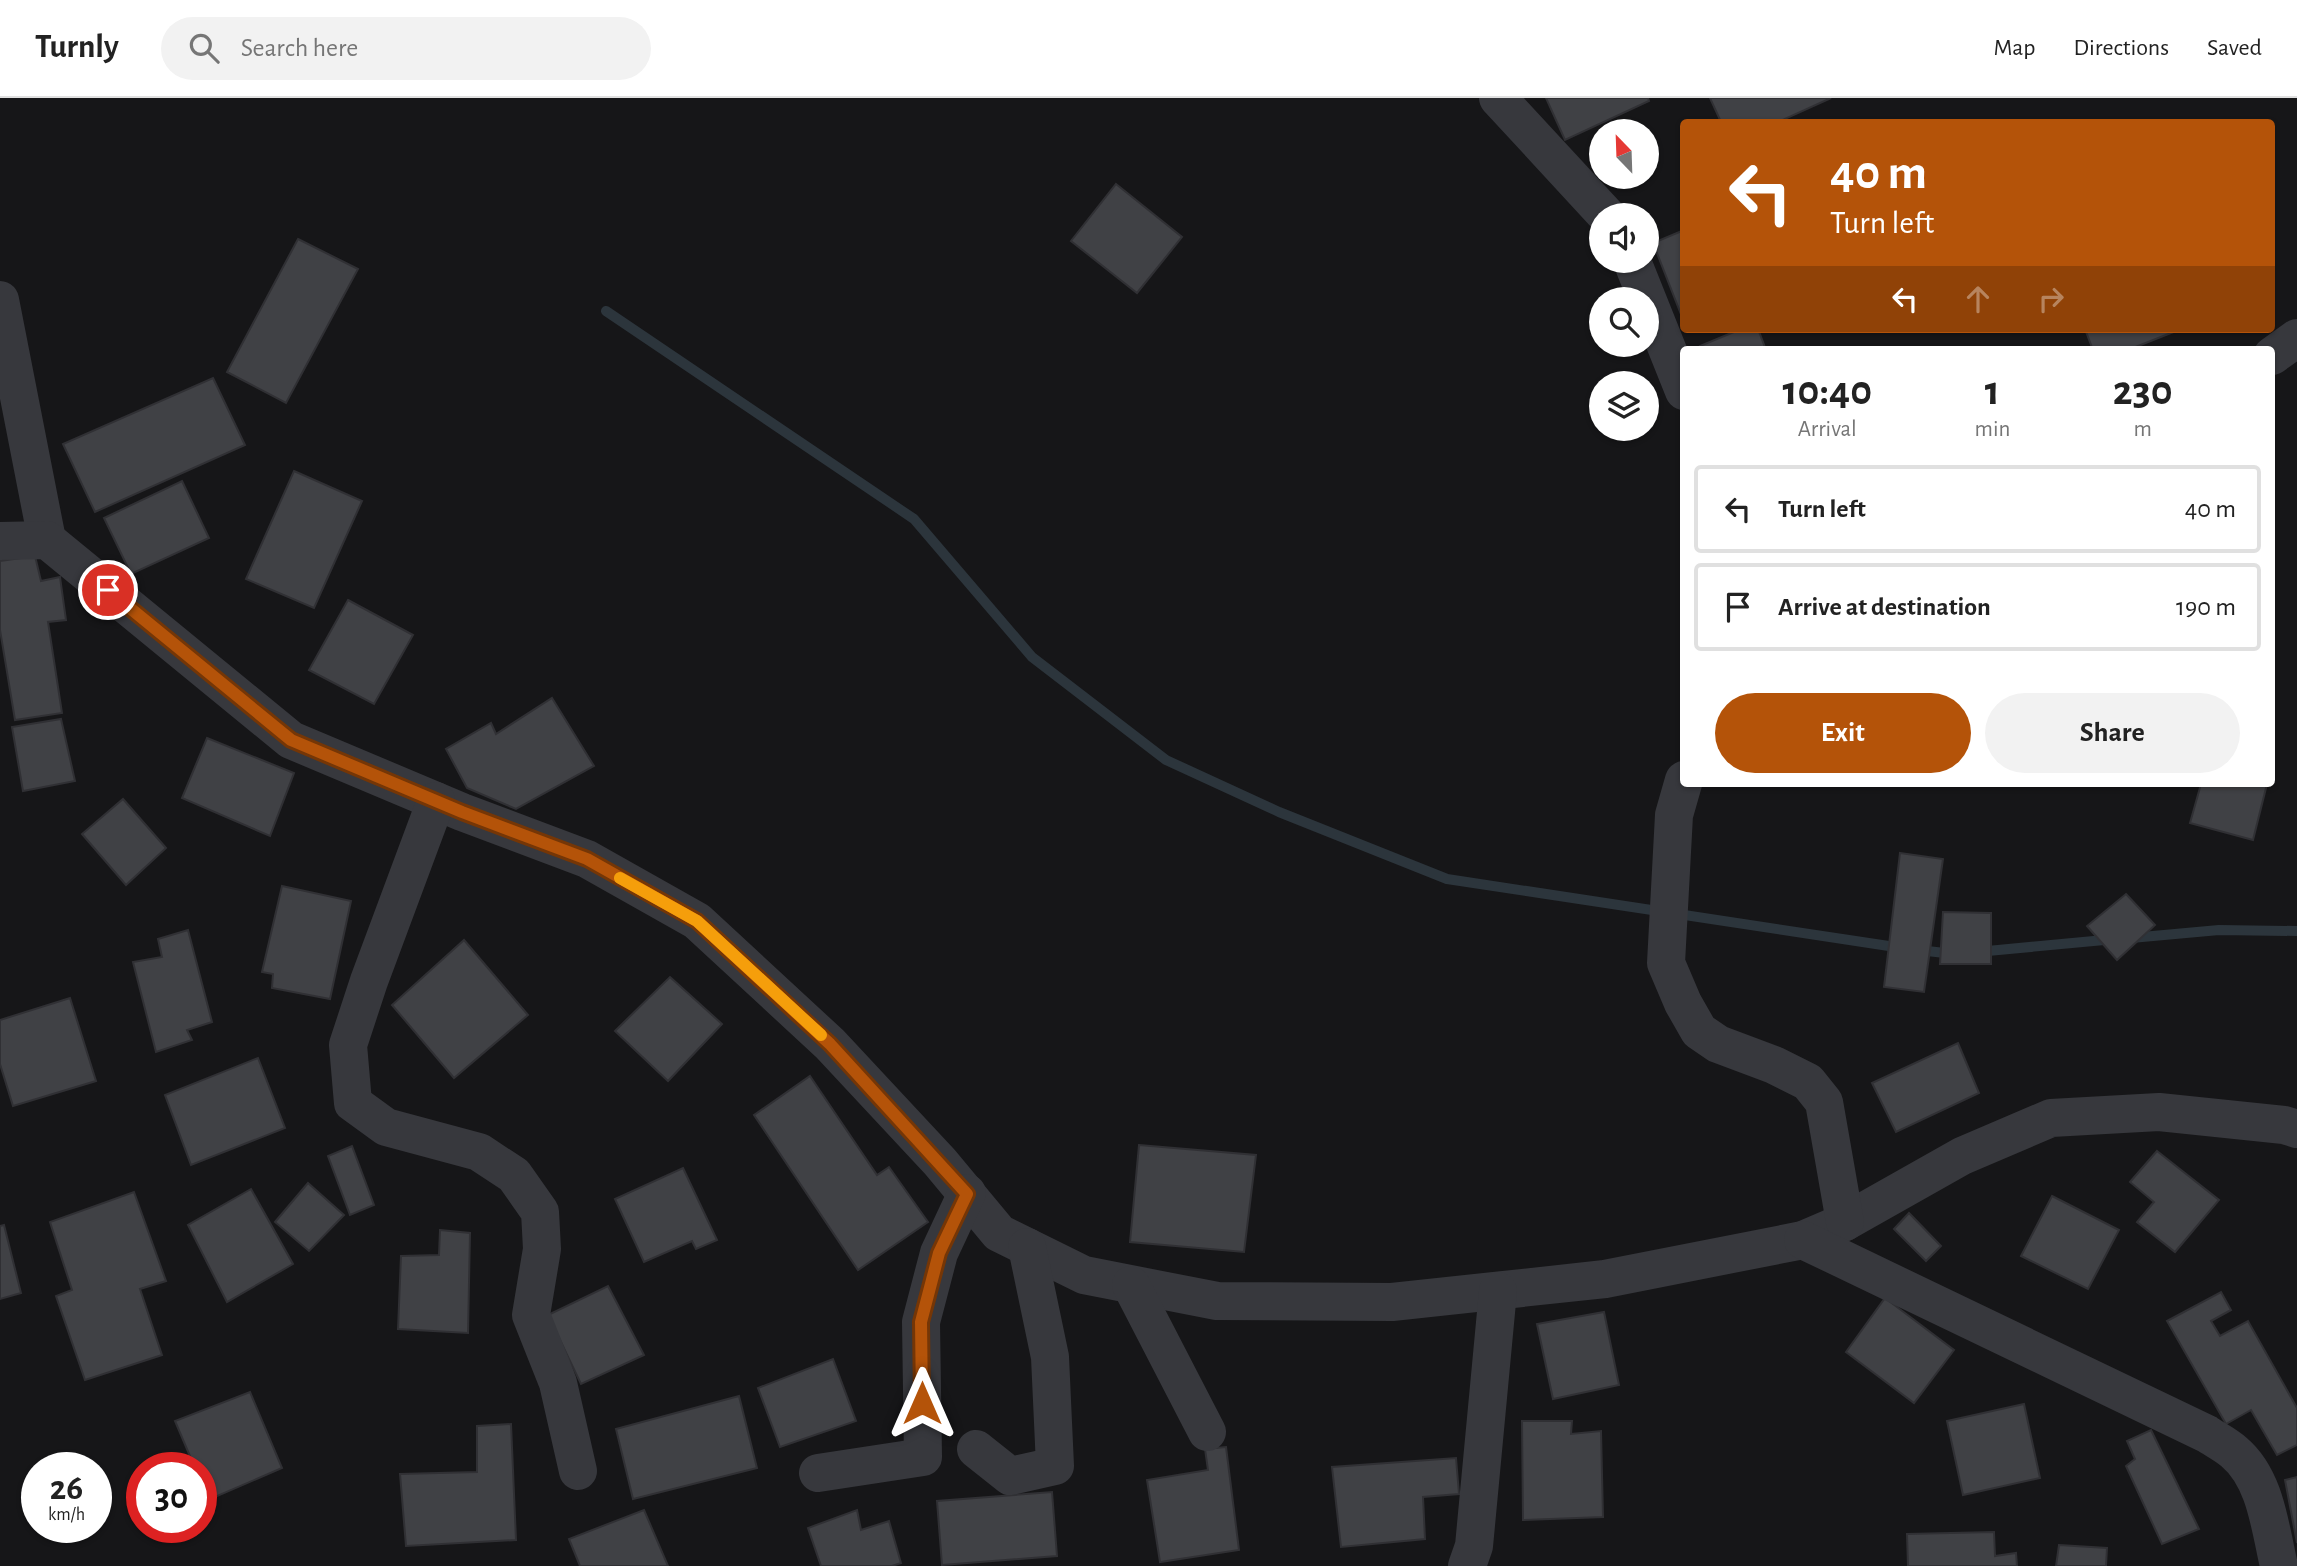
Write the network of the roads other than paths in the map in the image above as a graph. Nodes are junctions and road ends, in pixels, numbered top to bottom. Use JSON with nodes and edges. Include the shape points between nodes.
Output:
{"nodes":[{"id":1,"x":1498,"y":98,"type":"edge"},
{"id":2,"x":1595,"y":203,"type":"edge"},
{"id":3,"x":1637,"y":273,"type":"edge"},
{"id":4,"x":0,"y":300,"type":"edge"},
{"id":5,"x":2297,"y":338,"type":"edge"},
{"id":6,"x":2275,"y":354,"type":"edge"},
{"id":7,"x":1680,"y":381,"type":"edge"},
{"id":8,"x":47,"y":540,"type":"junction"},
{"id":9,"x":0,"y":541,"type":"edge"},
{"id":10,"x":1682,"y":787,"type":"edge"},
{"id":11,"x":436,"y":801,"type":"junction"},
{"id":12,"x":2297,"y":1129,"type":"edge"},
{"id":13,"x":967,"y":1194,"type":"junction"},
{"id":14,"x":1845,"y":1222,"type":"junction"},
{"id":15,"x":1803,"y":1240,"type":"junction"},
{"id":16,"x":1027,"y":1247,"type":"junction"},
{"id":17,"x":1131,"y":1284,"type":"junction"},
{"id":18,"x":1498,"y":1291,"type":"junction"},
{"id":19,"x":1207,"y":1432,"type":"dead end"},
{"id":20,"x":976,"y":1449,"type":"dead end"},
{"id":21,"x":578,"y":1471,"type":"dead end"},
{"id":22,"x":818,"y":1473,"type":"dead end"},
{"id":23,"x":1467,"y":1566,"type":"edge"},
{"id":24,"x":2279,"y":1566,"type":"edge"}],
"edges":[{"from":1,"to":2,"type":"street"},
{"from":3,"to":7,"type":"street"},
{"from":4,"to":8,"type":"street"},
{"from":5,"to":6,"type":"street"},
{"from":8,"to":9,"type":"street"},
{"from":8,"to":11,"type":"street","via":[[291,740]]},
{"from":10,"to":14,"type":"street","via":[[1674,815],[1665,963],[1699,1031],[1718,1044],[1808,1082],[1824,1102]]},
{"from":11,"to":13,"type":"street","via":[[587,859],[697,921],[830,1044]]},
{"from":11,"to":21,"type":"street","via":[[348,1045],[353,1103],[386,1127],[479,1152],[514,1175],[541,1212],[542,1249],[531,1315],[558,1382]]},
{"from":12,"to":14,"type":"street","via":[[2159,1112],[2051,1118],[1962,1156]]},
{"from":13,"to":16,"type":"street","via":[[999,1233]]},
{"from":13,"to":22,"type":"street","via":[[939,1253],[921,1322],[923,1457]]},
{"from":14,"to":15,"type":"street"},
{"from":15,"to":18,"type":"street","via":[[1605,1279]]},
{"from":15,"to":24,"type":"street","via":[[2207,1434],[2234,1452],[2253,1474],[2267,1510]]},
{"from":16,"to":17,"type":"street","via":[[1084,1275]]},
{"from":16,"to":20,"type":"street","via":[[1050,1357],[1055,1466],[1010,1476]]},
{"from":17,"to":18,"type":"street","via":[[1217,1301],[1392,1303]]},
{"from":17,"to":19,"type":"street"},
{"from":18,"to":23,"type":"street","via":[[1474,1546]]}]}
